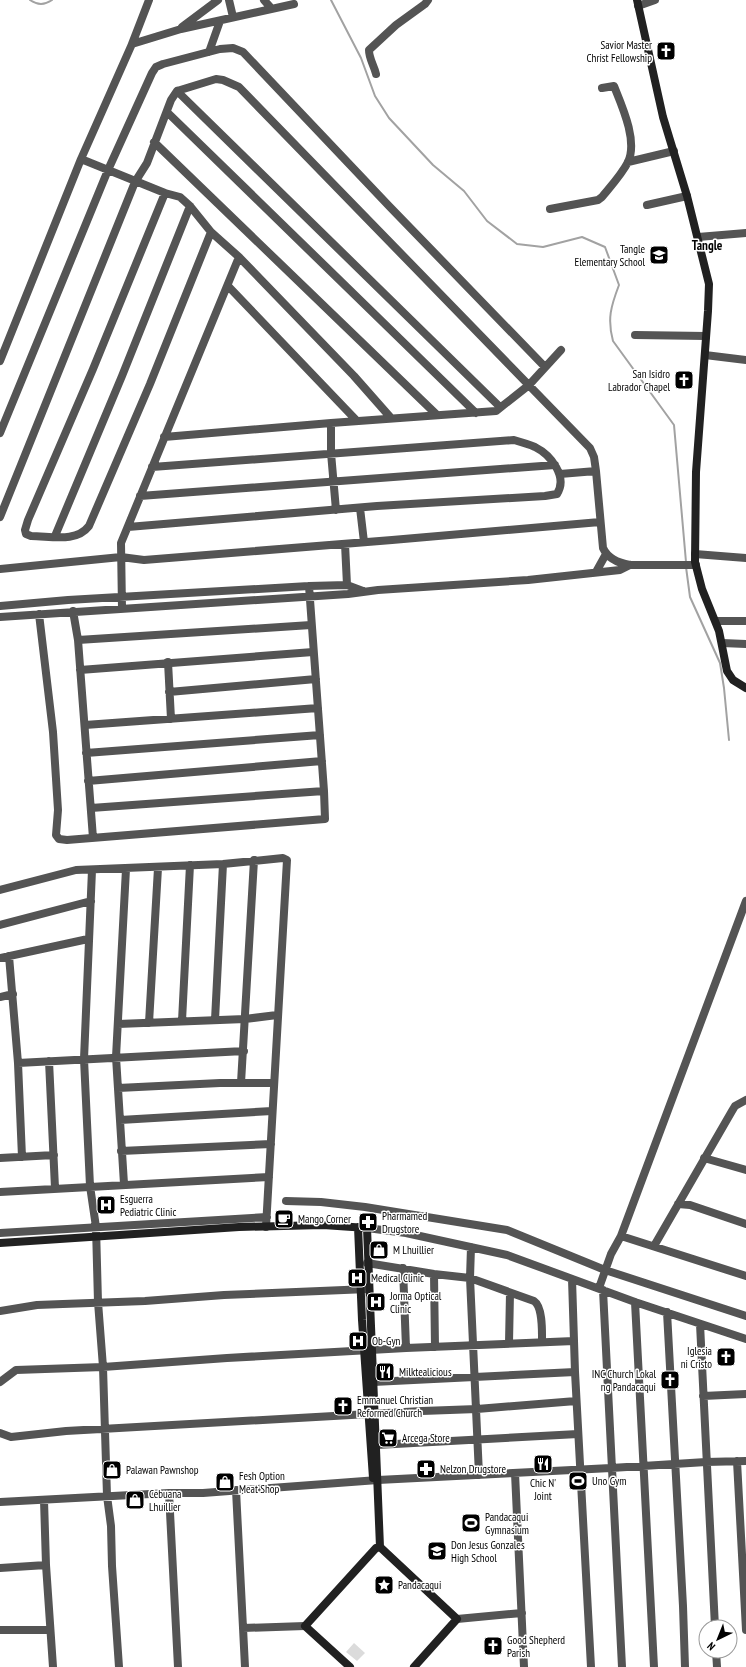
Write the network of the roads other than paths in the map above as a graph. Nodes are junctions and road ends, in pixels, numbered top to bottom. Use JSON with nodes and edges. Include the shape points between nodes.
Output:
{"nodes":[{"id":1,"x":149,"y":0,"type":"edge"},
{"id":2,"x":218,"y":0,"type":"edge"},
{"id":3,"x":229,"y":0,"type":"edge"},
{"id":4,"x":264,"y":0,"type":"edge"},
{"id":5,"x":428,"y":0,"type":"edge"},
{"id":6,"x":655,"y":0,"type":"edge"},
{"id":7,"x":638,"y":3,"type":"edge"},
{"id":8,"x":294,"y":4,"type":"dead end"},
{"id":9,"x":271,"y":8,"type":"junction"},
{"id":10,"x":233,"y":17,"type":"junction"},
{"id":11,"x":220,"y":21,"type":"junction"},
{"id":12,"x":181,"y":29,"type":"junction"},
{"id":13,"x":132,"y":44,"type":"junction"},
{"id":14,"x":209,"y":52,"type":"junction"},
{"id":15,"x":376,"y":74,"type":"dead end"},
{"id":16,"x":602,"y":88,"type":"dead end"},
{"id":17,"x":177,"y":91,"type":"junction"},
{"id":18,"x":167,"y":112,"type":"junction"},
{"id":19,"x":154,"y":142,"type":"junction"},
{"id":20,"x":674,"y":151,"type":"junction"},
{"id":21,"x":81,"y":159,"type":"junction"},
{"id":22,"x":628,"y":162,"type":"junction"},
{"id":23,"x":108,"y":170,"type":"junction"},
{"id":24,"x":135,"y":182,"type":"junction"},
{"id":25,"x":165,"y":193,"type":"junction"},
{"id":26,"x":687,"y":196,"type":"junction"},
{"id":27,"x":647,"y":205,"type":"dead end"},
{"id":28,"x":190,"y":206,"type":"junction"},
{"id":29,"x":550,"y":209,"type":"dead end"},
{"id":30,"x":211,"y":232,"type":"junction"},
{"id":31,"x":746,"y":233,"type":"edge"},
{"id":32,"x":698,"y":238,"type":"junction"},
{"id":33,"x":239,"y":257,"type":"junction"},
{"id":34,"x":228,"y":286,"type":"junction"},
{"id":35,"x":635,"y":335,"type":"dead end"},
{"id":36,"x":706,"y":336,"type":"junction"},
{"id":37,"x":561,"y":350,"type":"dead end"},
{"id":38,"x":705,"y":355,"type":"junction"},
{"id":39,"x":746,"y":360,"type":"edge"},
{"id":40,"x":0,"y":361,"type":"edge"},
{"id":41,"x":545,"y":367,"type":"junction"},
{"id":42,"x":529,"y":385,"type":"junction"},
{"id":43,"x":500,"y":407,"type":"junction"},
{"id":44,"x":476,"y":413,"type":"junction"},
{"id":45,"x":437,"y":415,"type":"junction"},
{"id":46,"x":391,"y":418,"type":"junction"},
{"id":47,"x":357,"y":421,"type":"junction"},
{"id":48,"x":330,"y":423,"type":"junction"},
{"id":49,"x":0,"y":433,"type":"edge"},
{"id":50,"x":164,"y":437,"type":"junction"},
{"id":51,"x":331,"y":453,"type":"junction"},
{"id":52,"x":555,"y":465,"type":"junction"},
{"id":53,"x":152,"y":467,"type":"junction"},
{"id":54,"x":596,"y":471,"type":"junction"},
{"id":55,"x":560,"y":474,"type":"junction"},
{"id":56,"x":334,"y":482,"type":"junction"},
{"id":57,"x":140,"y":496,"type":"junction"},
{"id":58,"x":360,"y":508,"type":"junction"},
{"id":59,"x":336,"y":510,"type":"junction"},
{"id":60,"x":0,"y":517,"type":"edge"},
{"id":61,"x":600,"y":522,"type":"junction"},
{"id":62,"x":128,"y":527,"type":"junction"},
{"id":63,"x":55,"y":536,"type":"junction"},
{"id":64,"x":364,"y":542,"type":"junction"},
{"id":65,"x":345,"y":544,"type":"junction"},
{"id":66,"x":606,"y":554,"type":"junction"},
{"id":67,"x":695,"y":554,"type":"junction"},
{"id":68,"x":121,"y":558,"type":"junction"},
{"id":69,"x":746,"y":558,"type":"edge"},
{"id":70,"x":630,"y":565,"type":"junction"},
{"id":71,"x":689,"y":565,"type":"junction"},
{"id":72,"x":0,"y":569,"type":"edge"},
{"id":73,"x":596,"y":572,"type":"junction"},
{"id":74,"x":347,"y":585,"type":"junction"},
{"id":75,"x":309,"y":586,"type":"junction"},
{"id":76,"x":366,"y":592,"type":"junction"},
{"id":77,"x":309,"y":595,"type":"junction"},
{"id":78,"x":121,"y":597,"type":"junction"},
{"id":79,"x":0,"y":606,"type":"edge"},
{"id":80,"x":122,"y":609,"type":"junction"},
{"id":81,"x":74,"y":611,"type":"junction"},
{"id":82,"x":39,"y":614,"type":"junction"},
{"id":83,"x":0,"y":617,"type":"edge"},
{"id":84,"x":716,"y":620,"type":"junction"},
{"id":85,"x":746,"y":621,"type":"edge"},
{"id":86,"x":311,"y":625,"type":"junction"},
{"id":87,"x":78,"y":640,"type":"junction"},
{"id":88,"x":722,"y":643,"type":"junction"},
{"id":89,"x":746,"y":644,"type":"edge"},
{"id":90,"x":313,"y":652,"type":"junction"},
{"id":91,"x":168,"y":662,"type":"junction"},
{"id":92,"x":80,"y":670,"type":"junction"},
{"id":93,"x":316,"y":679,"type":"junction"},
{"id":94,"x":746,"y":688,"type":"edge"},
{"id":95,"x":169,"y":692,"type":"junction"},
{"id":96,"x":318,"y":708,"type":"junction"},
{"id":97,"x":171,"y":719,"type":"junction"},
{"id":98,"x":85,"y":725,"type":"junction"},
{"id":99,"x":320,"y":735,"type":"junction"},
{"id":100,"x":86,"y":753,"type":"junction"},
{"id":101,"x":322,"y":760,"type":"junction"},
{"id":102,"x":88,"y":781,"type":"junction"},
{"id":103,"x":324,"y":791,"type":"junction"},
{"id":104,"x":91,"y":808,"type":"junction"},
{"id":105,"x":93,"y":838,"type":"junction"},
{"id":106,"x":254,"y":860,"type":"junction"},
{"id":107,"x":223,"y":864,"type":"junction"},
{"id":108,"x":190,"y":865,"type":"junction"},
{"id":109,"x":158,"y":868,"type":"junction"},
{"id":110,"x":126,"y":869,"type":"junction"},
{"id":111,"x":92,"y":870,"type":"junction"},
{"id":112,"x":0,"y":890,"type":"edge"},
{"id":113,"x":91,"y":901,"type":"junction"},
{"id":114,"x":746,"y":901,"type":"edge"},
{"id":115,"x":0,"y":925,"type":"edge"},
{"id":116,"x":88,"y":938,"type":"junction"},
{"id":117,"x":9,"y":956,"type":"junction"},
{"id":118,"x":0,"y":958,"type":"edge"},
{"id":119,"x":13,"y":994,"type":"junction"},
{"id":120,"x":0,"y":997,"type":"edge"},
{"id":121,"x":277,"y":1015,"type":"junction"},
{"id":122,"x":245,"y":1019,"type":"junction"},
{"id":123,"x":215,"y":1020,"type":"junction"},
{"id":124,"x":182,"y":1021,"type":"junction"},
{"id":125,"x":149,"y":1023,"type":"junction"},
{"id":126,"x":118,"y":1024,"type":"junction"},
{"id":127,"x":244,"y":1051,"type":"junction"},
{"id":128,"x":116,"y":1057,"type":"junction"},
{"id":129,"x":84,"y":1059,"type":"junction"},
{"id":130,"x":49,"y":1061,"type":"junction"},
{"id":131,"x":18,"y":1063,"type":"junction"},
{"id":132,"x":241,"y":1083,"type":"junction"},
{"id":133,"x":273,"y":1083,"type":"junction"},
{"id":134,"x":118,"y":1088,"type":"junction"},
{"id":135,"x":746,"y":1100,"type":"edge"},
{"id":136,"x":272,"y":1111,"type":"junction"},
{"id":137,"x":120,"y":1120,"type":"junction"},
{"id":138,"x":271,"y":1144,"type":"junction"},
{"id":139,"x":121,"y":1151,"type":"junction"},
{"id":140,"x":54,"y":1155,"type":"junction"},
{"id":141,"x":22,"y":1157,"type":"junction"},
{"id":142,"x":0,"y":1158,"type":"edge"},
{"id":143,"x":704,"y":1158,"type":"junction"},
{"id":144,"x":746,"y":1170,"type":"edge"},
{"id":145,"x":269,"y":1177,"type":"junction"},
{"id":146,"x":124,"y":1184,"type":"junction"},
{"id":147,"x":90,"y":1186,"type":"junction"},
{"id":148,"x":55,"y":1188,"type":"junction"},
{"id":149,"x":0,"y":1192,"type":"edge"},
{"id":150,"x":286,"y":1201,"type":"dead end"},
{"id":151,"x":678,"y":1204,"type":"junction"},
{"id":152,"x":267,"y":1218,"type":"junction"},
{"id":153,"x":239,"y":1223,"type":"junction"},
{"id":154,"x":746,"y":1224,"type":"edge"},
{"id":155,"x":96,"y":1227,"type":"junction"},
{"id":156,"x":266,"y":1227,"type":"junction"},
{"id":157,"x":362,"y":1228,"type":"junction"},
{"id":158,"x":0,"y":1233,"type":"edge"},
{"id":159,"x":96,"y":1236,"type":"junction"},
{"id":160,"x":621,"y":1236,"type":"junction"},
{"id":161,"x":0,"y":1243,"type":"edge"},
{"id":162,"x":654,"y":1246,"type":"junction"},
{"id":163,"x":471,"y":1247,"type":"junction"},
{"id":164,"x":367,"y":1263,"type":"junction"},
{"id":165,"x":403,"y":1268,"type":"junction"},
{"id":166,"x":605,"y":1270,"type":"junction"},
{"id":167,"x":434,"y":1274,"type":"junction"},
{"id":168,"x":746,"y":1276,"type":"edge"},
{"id":169,"x":470,"y":1278,"type":"junction"},
{"id":170,"x":572,"y":1279,"type":"junction"},
{"id":171,"x":365,"y":1289,"type":"junction"},
{"id":172,"x":601,"y":1289,"type":"junction"},
{"id":173,"x":510,"y":1293,"type":"junction"},
{"id":174,"x":98,"y":1302,"type":"junction"},
{"id":175,"x":635,"y":1302,"type":"junction"},
{"id":176,"x":0,"y":1311,"type":"edge"},
{"id":177,"x":667,"y":1312,"type":"junction"},
{"id":178,"x":746,"y":1316,"type":"edge"},
{"id":179,"x":700,"y":1324,"type":"junction"},
{"id":180,"x":746,"y":1339,"type":"edge"},
{"id":181,"x":574,"y":1341,"type":"junction"},
{"id":182,"x":542,"y":1342,"type":"junction"},
{"id":183,"x":509,"y":1343,"type":"junction"},
{"id":184,"x":474,"y":1345,"type":"junction"},
{"id":185,"x":435,"y":1347,"type":"junction"},
{"id":186,"x":406,"y":1348,"type":"junction"},
{"id":187,"x":368,"y":1350,"type":"junction"},
{"id":188,"x":104,"y":1367,"type":"junction"},
{"id":189,"x":575,"y":1372,"type":"junction"},
{"id":190,"x":474,"y":1377,"type":"junction"},
{"id":191,"x":0,"y":1382,"type":"edge"},
{"id":192,"x":373,"y":1382,"type":"junction"},
{"id":193,"x":746,"y":1394,"type":"edge"},
{"id":194,"x":703,"y":1396,"type":"junction"},
{"id":195,"x":576,"y":1401,"type":"junction"},
{"id":196,"x":477,"y":1409,"type":"junction"},
{"id":197,"x":371,"y":1414,"type":"junction"},
{"id":198,"x":105,"y":1430,"type":"junction"},
{"id":199,"x":0,"y":1432,"type":"edge"},
{"id":200,"x":578,"y":1434,"type":"junction"},
{"id":201,"x":478,"y":1440,"type":"junction"},
{"id":202,"x":377,"y":1445,"type":"junction"},
{"id":203,"x":742,"y":1461,"type":"edge"},
{"id":204,"x":706,"y":1462,"type":"junction"},
{"id":205,"x":676,"y":1464,"type":"junction"},
{"id":206,"x":642,"y":1466,"type":"junction"},
{"id":207,"x":611,"y":1468,"type":"junction"},
{"id":208,"x":580,"y":1470,"type":"junction"},
{"id":209,"x":515,"y":1473,"type":"junction"},
{"id":210,"x":479,"y":1475,"type":"junction"},
{"id":211,"x":376,"y":1480,"type":"junction"},
{"id":212,"x":236,"y":1490,"type":"junction"},
{"id":213,"x":169,"y":1493,"type":"junction"},
{"id":214,"x":107,"y":1496,"type":"junction"},
{"id":215,"x":44,"y":1500,"type":"junction"},
{"id":216,"x":0,"y":1502,"type":"edge"},
{"id":217,"x":378,"y":1548,"type":"junction"},
{"id":218,"x":46,"y":1564,"type":"junction"},
{"id":219,"x":0,"y":1568,"type":"edge"},
{"id":220,"x":522,"y":1613,"type":"junction"},
{"id":221,"x":457,"y":1619,"type":"junction"},
{"id":222,"x":715,"y":1619,"type":"edge"},
{"id":223,"x":305,"y":1626,"type":"junction"},
{"id":224,"x":243,"y":1628,"type":"junction"},
{"id":225,"x":0,"y":1630,"type":"edge"},
{"id":226,"x":50,"y":1630,"type":"junction"},
{"id":227,"x":746,"y":1630,"type":"edge"},
{"id":228,"x":53,"y":1667,"type":"edge"},
{"id":229,"x":119,"y":1667,"type":"edge"},
{"id":230,"x":178,"y":1667,"type":"edge"},
{"id":231,"x":245,"y":1667,"type":"edge"},
{"id":232,"x":350,"y":1667,"type":"edge"},
{"id":233,"x":414,"y":1667,"type":"edge"},
{"id":234,"x":524,"y":1667,"type":"edge"},
{"id":235,"x":591,"y":1667,"type":"edge"},
{"id":236,"x":622,"y":1667,"type":"edge"},
{"id":237,"x":654,"y":1667,"type":"edge"},
{"id":238,"x":685,"y":1667,"type":"edge"}],
"edges":[{"from":1,"to":13,"type":"street"},
{"from":2,"to":12,"type":"street"},
{"from":3,"to":10,"type":"street"},
{"from":4,"to":9,"type":"street"},
{"from":5,"to":15,"type":"street","via":[[368,50]]},
{"from":6,"to":7,"type":"street"},
{"from":7,"to":20,"type":"street","via":[[663,117]]},
{"from":8,"to":9,"type":"street"},
{"from":9,"to":10,"type":"street"},
{"from":10,"to":11,"type":"street"},
{"from":11,"to":12,"type":"street"},
{"from":11,"to":14,"type":"street"},
{"from":12,"to":13,"type":"street"},
{"from":13,"to":21,"type":"street"},
{"from":14,"to":23,"type":"street","via":[[156,67]]},
{"from":14,"to":41,"type":"street","via":[[234,48],[243,52]]},
{"from":16,"to":22,"type":"street","via":[[614,86],[624,110],[629,127]]},
{"from":17,"to":18,"type":"street"},
{"from":17,"to":42,"type":"street","via":[[216,79],[239,87]]},
{"from":17,"to":43,"type":"street"},
{"from":18,"to":19,"type":"street"},
{"from":18,"to":44,"type":"street"},
{"from":19,"to":24,"type":"street","via":[[147,163]]},
{"from":19,"to":45,"type":"street"},
{"from":20,"to":22,"type":"street"},
{"from":20,"to":26,"type":"street"},
{"from":21,"to":23,"type":"street"},
{"from":21,"to":40,"type":"street"},
{"from":22,"to":29,"type":"street","via":[[602,198]]},
{"from":23,"to":24,"type":"street"},
{"from":23,"to":49,"type":"street"},
{"from":24,"to":25,"type":"street"},
{"from":24,"to":60,"type":"street"},
{"from":25,"to":28,"type":"street","via":[[180,197]]},
{"from":25,"to":63,"type":"street","via":[[25,530],[26,534],[31,536]]},
{"from":26,"to":27,"type":"street"},
{"from":26,"to":32,"type":"street"},
{"from":28,"to":30,"type":"street"},
{"from":28,"to":63,"type":"street"},
{"from":30,"to":33,"type":"street"},
{"from":30,"to":63,"type":"street","via":[[89,526],[79,535]]},
{"from":31,"to":32,"type":"street"},
{"from":32,"to":36,"type":"street","via":[[709,284]]},
{"from":33,"to":34,"type":"street"},
{"from":33,"to":46,"type":"street"},
{"from":34,"to":47,"type":"street"},
{"from":34,"to":50,"type":"street"},
{"from":35,"to":36,"type":"street"},
{"from":36,"to":38,"type":"street"},
{"from":37,"to":41,"type":"street"},
{"from":38,"to":39,"type":"street"},
{"from":38,"to":67,"type":"street","via":[[696,472]]},
{"from":41,"to":42,"type":"street"},
{"from":42,"to":43,"type":"street"},
{"from":42,"to":54,"type":"street","via":[[590,448]]},
{"from":43,"to":44,"type":"street","via":[[496,411]]},
{"from":44,"to":45,"type":"street"},
{"from":45,"to":46,"type":"street"},
{"from":46,"to":47,"type":"street"},
{"from":47,"to":48,"type":"street"},
{"from":48,"to":50,"type":"street"},
{"from":48,"to":51,"type":"street"},
{"from":50,"to":53,"type":"street"},
{"from":51,"to":52,"type":"street","via":[[514,440],[537,448]]},
{"from":51,"to":53,"type":"street"},
{"from":51,"to":56,"type":"street"},
{"from":52,"to":55,"type":"street"},
{"from":52,"to":56,"type":"street"},
{"from":53,"to":57,"type":"street"},
{"from":54,"to":55,"type":"street"},
{"from":54,"to":61,"type":"street"},
{"from":55,"to":58,"type":"street","via":[[557,494],[550,496]]},
{"from":56,"to":57,"type":"street"},
{"from":56,"to":59,"type":"street"},
{"from":57,"to":62,"type":"street"},
{"from":58,"to":59,"type":"street"},
{"from":58,"to":64,"type":"street"},
{"from":59,"to":62,"type":"street"},
{"from":61,"to":64,"type":"street"},
{"from":61,"to":66,"type":"street"},
{"from":62,"to":68,"type":"street","via":[[121,543]]},
{"from":64,"to":65,"type":"street"},
{"from":65,"to":68,"type":"street","via":[[144,560]]},
{"from":65,"to":74,"type":"street"},
{"from":66,"to":70,"type":"street"},
{"from":66,"to":73,"type":"street"},
{"from":67,"to":69,"type":"street"},
{"from":67,"to":71,"type":"street"},
{"from":68,"to":72,"type":"street"},
{"from":68,"to":78,"type":"street"},
{"from":70,"to":71,"type":"street"},
{"from":70,"to":73,"type":"street","via":[[620,570]]},
{"from":71,"to":84,"type":"street"},
{"from":73,"to":76,"type":"street","via":[[528,580]]},
{"from":74,"to":75,"type":"street"},
{"from":74,"to":76,"type":"street"},
{"from":75,"to":77,"type":"street"},
{"from":75,"to":78,"type":"street"},
{"from":76,"to":77,"type":"street"},
{"from":77,"to":80,"type":"street"},
{"from":77,"to":86,"type":"street"},
{"from":78,"to":79,"type":"street"},
{"from":78,"to":80,"type":"street"},
{"from":80,"to":81,"type":"street"},
{"from":81,"to":82,"type":"street"},
{"from":81,"to":87,"type":"street"},
{"from":82,"to":83,"type":"street"},
{"from":82,"to":105,"type":"street","via":[[53,740],[58,810],[56,835],[59,839],[67,840]]},
{"from":84,"to":85,"type":"street"},
{"from":84,"to":88,"type":"street"},
{"from":86,"to":87,"type":"street"},
{"from":86,"to":90,"type":"street"},
{"from":87,"to":92,"type":"street"},
{"from":88,"to":89,"type":"street"},
{"from":88,"to":94,"type":"street","via":[[727,671],[733,680]]},
{"from":90,"to":91,"type":"street"},
{"from":90,"to":93,"type":"street"},
{"from":91,"to":92,"type":"street"},
{"from":91,"to":95,"type":"street"},
{"from":92,"to":98,"type":"street"},
{"from":93,"to":95,"type":"street"},
{"from":93,"to":96,"type":"street"},
{"from":95,"to":97,"type":"street"},
{"from":96,"to":97,"type":"street"},
{"from":96,"to":99,"type":"street"},
{"from":97,"to":98,"type":"street"},
{"from":98,"to":100,"type":"street"},
{"from":99,"to":100,"type":"street"},
{"from":99,"to":101,"type":"street"},
{"from":100,"to":102,"type":"street"},
{"from":101,"to":102,"type":"street"},
{"from":101,"to":103,"type":"street"},
{"from":102,"to":104,"type":"street"},
{"from":103,"to":104,"type":"street"},
{"from":103,"to":105,"type":"street","via":[[325,819]]},
{"from":104,"to":105,"type":"street"},
{"from":106,"to":107,"type":"street"},
{"from":106,"to":121,"type":"street","via":[[287,860]]},
{"from":106,"to":122,"type":"street"},
{"from":107,"to":108,"type":"street"},
{"from":107,"to":123,"type":"street"},
{"from":108,"to":109,"type":"street"},
{"from":108,"to":124,"type":"street"},
{"from":109,"to":110,"type":"street"},
{"from":109,"to":125,"type":"street"},
{"from":110,"to":111,"type":"street"},
{"from":110,"to":126,"type":"street"},
{"from":111,"to":112,"type":"street","via":[[76,870]]},
{"from":111,"to":113,"type":"street"},
{"from":113,"to":115,"type":"street"},
{"from":113,"to":116,"type":"street"},
{"from":114,"to":160,"type":"street"},
{"from":116,"to":117,"type":"street"},
{"from":116,"to":129,"type":"street"},
{"from":117,"to":118,"type":"street"},
{"from":117,"to":119,"type":"street"},
{"from":119,"to":120,"type":"street"},
{"from":119,"to":131,"type":"street"},
{"from":121,"to":122,"type":"street"},
{"from":121,"to":133,"type":"street"},
{"from":122,"to":123,"type":"street"},
{"from":122,"to":127,"type":"street"},
{"from":123,"to":124,"type":"street"},
{"from":124,"to":125,"type":"street"},
{"from":125,"to":126,"type":"street"},
{"from":126,"to":128,"type":"street"},
{"from":127,"to":128,"type":"street"},
{"from":127,"to":132,"type":"street"},
{"from":128,"to":129,"type":"street"},
{"from":128,"to":134,"type":"street"},
{"from":129,"to":130,"type":"street"},
{"from":129,"to":147,"type":"street"},
{"from":130,"to":131,"type":"street"},
{"from":130,"to":140,"type":"street"},
{"from":131,"to":141,"type":"street"},
{"from":132,"to":133,"type":"street"},
{"from":132,"to":134,"type":"street"},
{"from":133,"to":136,"type":"street"},
{"from":134,"to":137,"type":"street"},
{"from":135,"to":143,"type":"street","via":[[735,1106]]},
{"from":136,"to":137,"type":"street"},
{"from":136,"to":138,"type":"street"},
{"from":137,"to":139,"type":"street"},
{"from":138,"to":139,"type":"street"},
{"from":138,"to":145,"type":"street"},
{"from":139,"to":146,"type":"street"},
{"from":140,"to":141,"type":"street"},
{"from":140,"to":148,"type":"street"},
{"from":141,"to":142,"type":"street"},
{"from":143,"to":144,"type":"street"},
{"from":143,"to":151,"type":"street"},
{"from":145,"to":146,"type":"street"},
{"from":145,"to":152,"type":"street"},
{"from":146,"to":147,"type":"street"},
{"from":147,"to":148,"type":"street"},
{"from":147,"to":155,"type":"street"},
{"from":148,"to":149,"type":"street"},
{"from":150,"to":166,"type":"street","via":[[365,1207],[500,1229]]},
{"from":151,"to":154,"type":"street","via":[[690,1205]]},
{"from":151,"to":162,"type":"street"},
{"from":152,"to":153,"type":"street"},
{"from":152,"to":156,"type":"street"},
{"from":153,"to":155,"type":"street"},
{"from":153,"to":156,"type":"street"},
{"from":153,"to":159,"type":"street"},
{"from":155,"to":158,"type":"street"},
{"from":155,"to":159,"type":"street"},
{"from":156,"to":157,"type":"street","via":[[323,1225]]},
{"from":157,"to":163,"type":"street","via":[[406,1233]]},
{"from":157,"to":164,"type":"street"},
{"from":157,"to":171,"type":"street"},
{"from":159,"to":161,"type":"street"},
{"from":159,"to":174,"type":"street"},
{"from":160,"to":162,"type":"street"},
{"from":160,"to":166,"type":"street"},
{"from":162,"to":168,"type":"street"},
{"from":163,"to":169,"type":"street"},
{"from":163,"to":170,"type":"street","via":[[507,1255]]},
{"from":164,"to":165,"type":"street"},
{"from":164,"to":171,"type":"street"},
{"from":165,"to":167,"type":"street"},
{"from":165,"to":186,"type":"street"},
{"from":166,"to":172,"type":"street"},
{"from":166,"to":178,"type":"street"},
{"from":167,"to":169,"type":"street"},
{"from":167,"to":185,"type":"street"},
{"from":169,"to":173,"type":"street"},
{"from":169,"to":184,"type":"street"},
{"from":170,"to":172,"type":"street"},
{"from":170,"to":181,"type":"street"},
{"from":171,"to":174,"type":"street"},
{"from":171,"to":187,"type":"street"},
{"from":172,"to":175,"type":"street"},
{"from":172,"to":207,"type":"street"},
{"from":173,"to":182,"type":"street","via":[[538,1303]]},
{"from":173,"to":183,"type":"street"},
{"from":174,"to":176,"type":"street","via":[[37,1305]]},
{"from":174,"to":188,"type":"street"},
{"from":175,"to":177,"type":"street"},
{"from":175,"to":206,"type":"street"},
{"from":177,"to":179,"type":"street"},
{"from":177,"to":205,"type":"street"},
{"from":179,"to":180,"type":"street"},
{"from":179,"to":194,"type":"street"},
{"from":181,"to":182,"type":"street"},
{"from":181,"to":189,"type":"street"},
{"from":182,"to":183,"type":"street"},
{"from":183,"to":184,"type":"street"},
{"from":184,"to":185,"type":"street"},
{"from":184,"to":190,"type":"street"},
{"from":185,"to":186,"type":"street"},
{"from":186,"to":187,"type":"street"},
{"from":187,"to":188,"type":"street"},
{"from":187,"to":192,"type":"street"},
{"from":187,"to":197,"type":"street"},
{"from":188,"to":191,"type":"street","via":[[16,1370]]},
{"from":188,"to":198,"type":"street"},
{"from":189,"to":190,"type":"street"},
{"from":189,"to":195,"type":"street"},
{"from":190,"to":192,"type":"street"},
{"from":190,"to":196,"type":"street"},
{"from":192,"to":197,"type":"street"},
{"from":193,"to":194,"type":"street"},
{"from":194,"to":204,"type":"street"},
{"from":195,"to":196,"type":"street"},
{"from":195,"to":200,"type":"street"},
{"from":196,"to":197,"type":"street"},
{"from":196,"to":201,"type":"street"},
{"from":197,"to":198,"type":"street"},
{"from":197,"to":202,"type":"street"},
{"from":197,"to":211,"type":"street"},
{"from":198,"to":199,"type":"street","via":[[11,1437]]},
{"from":198,"to":214,"type":"street"},
{"from":200,"to":201,"type":"street"},
{"from":200,"to":208,"type":"street"},
{"from":201,"to":202,"type":"street"},
{"from":201,"to":210,"type":"street"},
{"from":202,"to":211,"type":"street"},
{"from":203,"to":204,"type":"street"},
{"from":203,"to":227,"type":"street"},
{"from":204,"to":205,"type":"street"},
{"from":204,"to":222,"type":"street"},
{"from":205,"to":206,"type":"street"},
{"from":205,"to":238,"type":"street"},
{"from":206,"to":207,"type":"street"},
{"from":206,"to":237,"type":"street"},
{"from":207,"to":208,"type":"street"},
{"from":207,"to":236,"type":"street"},
{"from":208,"to":209,"type":"street"},
{"from":208,"to":235,"type":"street"},
{"from":209,"to":210,"type":"street"},
{"from":209,"to":220,"type":"street"},
{"from":210,"to":211,"type":"street"},
{"from":211,"to":212,"type":"street"},
{"from":211,"to":217,"type":"street"},
{"from":212,"to":213,"type":"street"},
{"from":212,"to":224,"type":"street"},
{"from":213,"to":214,"type":"street"},
{"from":213,"to":230,"type":"street"},
{"from":214,"to":215,"type":"street"},
{"from":214,"to":229,"type":"street"},
{"from":215,"to":216,"type":"street"},
{"from":215,"to":218,"type":"street"},
{"from":217,"to":221,"type":"street"},
{"from":217,"to":223,"type":"street"},
{"from":218,"to":219,"type":"street"},
{"from":218,"to":226,"type":"street"},
{"from":220,"to":221,"type":"street"},
{"from":220,"to":234,"type":"street"},
{"from":221,"to":233,"type":"street"},
{"from":223,"to":224,"type":"street"},
{"from":223,"to":232,"type":"street"},
{"from":224,"to":231,"type":"street"},
{"from":225,"to":226,"type":"street"},
{"from":226,"to":228,"type":"street"}]}
